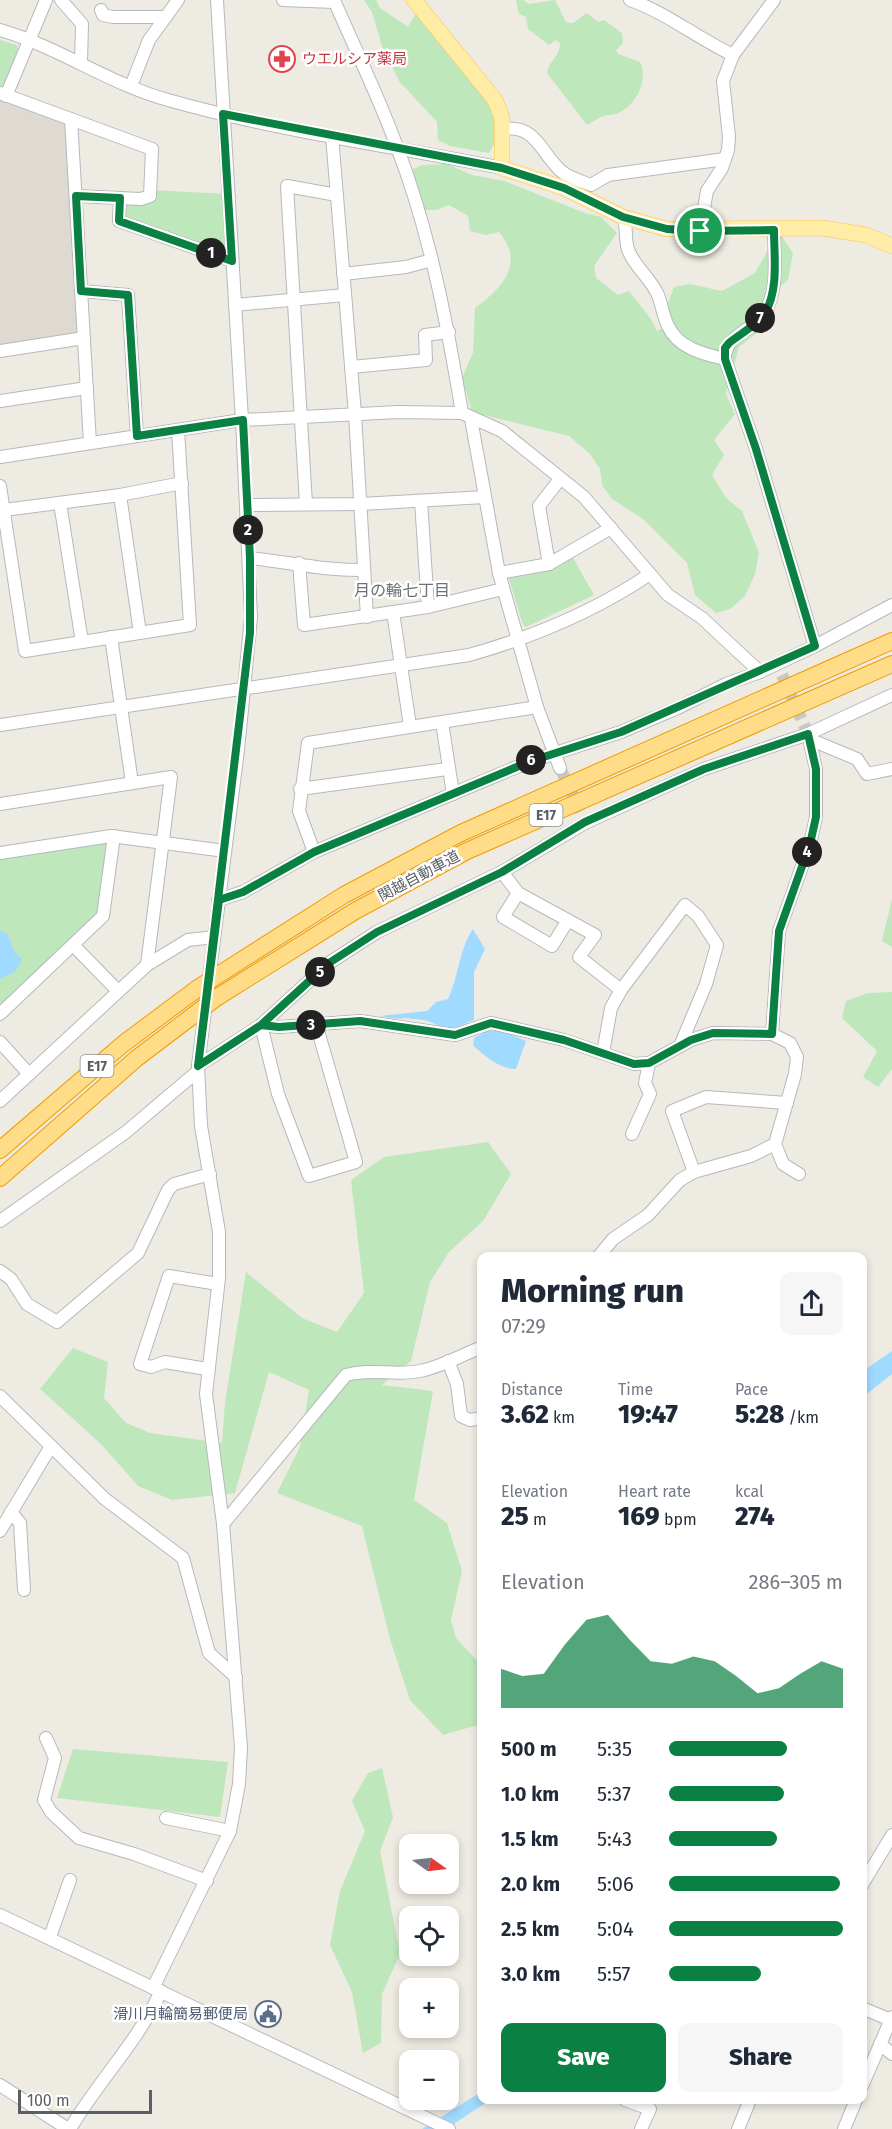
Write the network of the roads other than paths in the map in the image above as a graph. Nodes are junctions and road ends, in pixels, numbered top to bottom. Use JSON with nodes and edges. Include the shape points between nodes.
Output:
{"nodes":[{"id":1,"x":46,"y":0,"type":"edge"},
{"id":2,"x":60,"y":0,"type":"edge"},
{"id":3,"x":178,"y":0,"type":"edge"},
{"id":4,"x":217,"y":0,"type":"edge"},
{"id":5,"x":283,"y":0,"type":"edge"},
{"id":6,"x":414,"y":0,"type":"edge"},
{"id":7,"x":630,"y":0,"type":"edge"},
{"id":8,"x":774,"y":0,"type":"edge"},
{"id":9,"x":334,"y":1,"type":"edge"},
{"id":10,"x":101,"y":10,"type":"dead end"},
{"id":11,"x":166,"y":17,"type":"junction"},
{"id":12,"x":0,"y":30,"type":"edge"},
{"id":13,"x":29,"y":39,"type":"junction"},
{"id":14,"x":733,"y":55,"type":"junction"},
{"id":15,"x":81,"y":62,"type":"junction"},
{"id":16,"x":131,"y":86,"type":"junction"},
{"id":17,"x":3,"y":94,"type":"edge"},
{"id":18,"x":223,"y":114,"type":"junction"},
{"id":19,"x":72,"y":119,"type":"junction"},
{"id":20,"x":503,"y":129,"type":"junction"},
{"id":21,"x":332,"y":136,"type":"junction"},
{"id":22,"x":398,"y":148,"type":"junction"},
{"id":23,"x":725,"y":159,"type":"junction"},
{"id":24,"x":502,"y":168,"type":"junction"},
{"id":25,"x":337,"y":195,"type":"junction"},
{"id":26,"x":76,"y":196,"type":"junction"},
{"id":27,"x":120,"y":198,"type":"junction"},
{"id":28,"x":623,"y":217,"type":"junction"},
{"id":29,"x":774,"y":230,"type":"junction"},
{"id":30,"x":700,"y":231,"type":"junction"},
{"id":31,"x":892,"y":246,"type":"edge"},
{"id":32,"x":432,"y":260,"type":"junction"},
{"id":33,"x":232,"y":261,"type":"junction"},
{"id":34,"x":343,"y":273,"type":"junction"},
{"id":35,"x":81,"y":291,"type":"junction"},
{"id":36,"x":345,"y":296,"type":"junction"},
{"id":37,"x":294,"y":299,"type":"junction"},
{"id":38,"x":235,"y":305,"type":"junction"},
{"id":39,"x":449,"y":332,"type":"junction"},
{"id":40,"x":84,"y":338,"type":"junction"},
{"id":41,"x":0,"y":351,"type":"edge"},
{"id":42,"x":725,"y":359,"type":"junction"},
{"id":43,"x":351,"y":367,"type":"junction"},
{"id":44,"x":87,"y":388,"type":"junction"},
{"id":45,"x":0,"y":400,"type":"edge"},
{"id":46,"x":355,"y":414,"type":"junction"},
{"id":47,"x":467,"y":416,"type":"junction"},
{"id":48,"x":302,"y":417,"type":"junction"},
{"id":49,"x":243,"y":420,"type":"junction"},
{"id":50,"x":178,"y":430,"type":"junction"},
{"id":51,"x":137,"y":436,"type":"junction"},
{"id":52,"x":90,"y":443,"type":"junction"},
{"id":53,"x":0,"y":457,"type":"edge"},
{"id":54,"x":560,"y":479,"type":"junction"},
{"id":55,"x":182,"y":483,"type":"junction"},
{"id":56,"x":0,"y":486,"type":"edge"},
{"id":57,"x":120,"y":495,"type":"junction"},
{"id":58,"x":485,"y":497,"type":"junction"},
{"id":59,"x":421,"y":501,"type":"junction"},
{"id":60,"x":60,"y":503,"type":"junction"},
{"id":61,"x":306,"y":504,"type":"junction"},
{"id":62,"x":361,"y":504,"type":"junction"},
{"id":63,"x":247,"y":505,"type":"junction"},
{"id":64,"x":4,"y":510,"type":"junction"},
{"id":65,"x":611,"y":528,"type":"junction"},
{"id":66,"x":250,"y":558,"type":"junction"},
{"id":67,"x":299,"y":563,"type":"junction"},
{"id":68,"x":549,"y":564,"type":"junction"},
{"id":69,"x":364,"y":570,"type":"junction"},
{"id":70,"x":499,"y":573,"type":"junction"},
{"id":71,"x":650,"y":574,"type":"junction"},
{"id":72,"x":503,"y":589,"type":"junction"},
{"id":73,"x":892,"y":605,"type":"edge"},
{"id":74,"x":428,"y":607,"type":"junction"},
{"id":75,"x":393,"y":612,"type":"junction"},
{"id":76,"x":367,"y":616,"type":"junction"},
{"id":77,"x":140,"y":633,"type":"junction"},
{"id":78,"x":111,"y":637,"type":"junction"},
{"id":79,"x":517,"y":641,"type":"junction"},
{"id":80,"x":892,"y":641,"type":"edge"},
{"id":81,"x":82,"y":642,"type":"junction"},
{"id":82,"x":815,"y":646,"type":"junction"},
{"id":83,"x":892,"y":664,"type":"edge"},
{"id":84,"x":401,"y":666,"type":"junction"},
{"id":85,"x":760,"y":672,"type":"junction"},
{"id":86,"x":244,"y":690,"type":"junction"},
{"id":87,"x":892,"y":695,"type":"edge"},
{"id":88,"x":121,"y":707,"type":"junction"},
{"id":89,"x":537,"y":707,"type":"junction"},
{"id":90,"x":442,"y":722,"type":"junction"},
{"id":91,"x":0,"y":725,"type":"edge"},
{"id":92,"x":410,"y":726,"type":"junction"},
{"id":93,"x":808,"y":737,"type":"junction"},
{"id":94,"x":554,"y":754,"type":"junction"},
{"id":95,"x":560,"y":768,"type":"tunnel mouth"},
{"id":96,"x":447,"y":769,"type":"junction"},
{"id":97,"x":892,"y":769,"type":"edge"},
{"id":98,"x":132,"y":783,"type":"junction"},
{"id":99,"x":300,"y":789,"type":"junction"},
{"id":100,"x":453,"y":794,"type":"junction"},
{"id":101,"x":0,"y":804,"type":"edge"},
{"id":102,"x":114,"y":836,"type":"junction"},
{"id":103,"x":163,"y":843,"type":"junction"},
{"id":104,"x":225,"y":851,"type":"junction"},
{"id":105,"x":314,"y":852,"type":"junction"},
{"id":106,"x":0,"y":853,"type":"edge"},
{"id":107,"x":502,"y":872,"type":"junction"},
{"id":108,"x":518,"y":893,"type":"junction"},
{"id":109,"x":219,"y":900,"type":"junction"},
{"id":110,"x":568,"y":920,"type":"junction"},
{"id":111,"x":214,"y":937,"type":"junction"},
{"id":112,"x":73,"y":945,"type":"junction"},
{"id":113,"x":147,"y":965,"type":"junction"},
{"id":114,"x":621,"y":990,"type":"junction"},
{"id":115,"x":118,"y":991,"type":"junction"},
{"id":116,"x":0,"y":1014,"type":"edge"},
{"id":117,"x":316,"y":1024,"type":"junction"},
{"id":118,"x":261,"y":1025,"type":"junction"},
{"id":119,"x":772,"y":1034,"type":"junction"},
{"id":120,"x":0,"y":1042,"type":"edge"},
{"id":121,"x":680,"y":1046,"type":"junction"},
{"id":122,"x":603,"y":1053,"type":"junction"},
{"id":123,"x":649,"y":1063,"type":"junction"},
{"id":124,"x":198,"y":1069,"type":"junction"},
{"id":125,"x":29,"y":1074,"type":"junction"},
{"id":126,"x":0,"y":1101,"type":"edge"},
{"id":127,"x":787,"y":1103,"type":"junction"},
{"id":128,"x":633,"y":1134,"type":"dead end"},
{"id":129,"x":775,"y":1144,"type":"junction"},
{"id":130,"x":0,"y":1150,"type":"edge"},
{"id":131,"x":694,"y":1172,"type":"junction"},
{"id":132,"x":210,"y":1174,"type":"junction"},
{"id":133,"x":798,"y":1174,"type":"dead end"},
{"id":134,"x":0,"y":1178,"type":"edge"},
{"id":135,"x":0,"y":1221,"type":"edge"},
{"id":136,"x":606,"y":1252,"type":"edge"},
{"id":137,"x":0,"y":1271,"type":"edge"},
{"id":138,"x":218,"y":1284,"type":"junction"},
{"id":139,"x":477,"y":1349,"type":"edge"},
{"id":140,"x":448,"y":1361,"type":"junction"},
{"id":141,"x":207,"y":1369,"type":"junction"},
{"id":142,"x":0,"y":1396,"type":"edge"},
{"id":143,"x":477,"y":1419,"type":"edge"},
{"id":144,"x":51,"y":1446,"type":"junction"},
{"id":145,"x":11,"y":1512,"type":"junction"},
{"id":146,"x":223,"y":1524,"type":"junction"},
{"id":147,"x":0,"y":1531,"type":"edge"},
{"id":148,"x":24,"y":1590,"type":"dead end"},
{"id":149,"x":236,"y":1677,"type":"junction"},
{"id":150,"x":46,"y":1738,"type":"dead end"},
{"id":151,"x":166,"y":1818,"type":"dead end"},
{"id":152,"x":230,"y":1831,"type":"junction"},
{"id":153,"x":892,"y":1835,"type":"edge"},
{"id":154,"x":867,"y":1877,"type":"edge"},
{"id":155,"x":70,"y":1880,"type":"dead end"},
{"id":156,"x":207,"y":1881,"type":"junction"},
{"id":157,"x":0,"y":1915,"type":"edge"},
{"id":158,"x":50,"y":1937,"type":"junction"},
{"id":159,"x":157,"y":1990,"type":"junction"},
{"id":160,"x":867,"y":2010,"type":"edge"},
{"id":161,"x":891,"y":2018,"type":"edge"},
{"id":162,"x":880,"y":2044,"type":"junction"},
{"id":163,"x":892,"y":2054,"type":"edge"},
{"id":164,"x":867,"y":2074,"type":"edge"},
{"id":165,"x":0,"y":2085,"type":"edge"},
{"id":166,"x":636,"y":2104,"type":"edge"},
{"id":167,"x":748,"y":2104,"type":"edge"},
{"id":168,"x":854,"y":2104,"type":"edge"},
{"id":169,"x":69,"y":2129,"type":"edge"},
{"id":170,"x":449,"y":2129,"type":"edge"},
{"id":171,"x":641,"y":2129,"type":"edge"},
{"id":172,"x":738,"y":2129,"type":"edge"},
{"id":173,"x":844,"y":2129,"type":"edge"}],
"edges":[{"from":1,"to":13,"type":"street"},
{"from":2,"to":15,"type":"street","via":[[82,24]]},
{"from":3,"to":11,"type":"street"},
{"from":4,"to":18,"type":"street"},
{"from":5,"to":9,"type":"street"},
{"from":6,"to":20,"type":"main road","via":[[488,89],[500,108]]},
{"from":7,"to":14,"type":"street","via":[[657,10],[688,32]]},
{"from":8,"to":14,"type":"street"},
{"from":9,"to":22,"type":"street"},
{"from":10,"to":11,"type":"street","via":[[103,15],[112,17]]},
{"from":11,"to":16,"type":"street","via":[[149,40]]},
{"from":12,"to":13,"type":"street"},
{"from":13,"to":15,"type":"street"},
{"from":13,"to":17,"type":"street"},
{"from":14,"to":23,"type":"street","via":[[723,81],[729,137]]},
{"from":15,"to":16,"type":"street"},
{"from":16,"to":18,"type":"street","via":[[166,100]]},
{"from":17,"to":19,"type":"street"},
{"from":18,"to":21,"type":"street"},
{"from":18,"to":33,"type":"street"},
{"from":19,"to":26,"type":"street"},
{"from":19,"to":27,"type":"street","via":[[152,149],[150,196]]},
{"from":20,"to":23,"type":"street","via":[[526,130],[561,171],[591,185],[608,175]]},
{"from":20,"to":24,"type":"main road"},
{"from":21,"to":22,"type":"street"},
{"from":21,"to":25,"type":"street"},
{"from":22,"to":24,"type":"street"},
{"from":22,"to":32,"type":"street"},
{"from":23,"to":30,"type":"street","via":[[707,191]]},
{"from":24,"to":28,"type":"main road","via":[[564,188]]},
{"from":25,"to":34,"type":"street"},
{"from":25,"to":37,"type":"street","via":[[287,186]]},
{"from":26,"to":27,"type":"street"},
{"from":26,"to":35,"type":"street"},
{"from":27,"to":33,"type":"street","via":[[119,221]]},
{"from":28,"to":30,"type":"main road","via":[[667,229]]},
{"from":28,"to":42,"type":"street","via":[[630,254],[658,295],[675,339],[704,354]]},
{"from":29,"to":30,"type":"main road"},
{"from":29,"to":31,"type":"main road","via":[[823,228],[866,235]]},
{"from":29,"to":42,"type":"street","via":[[773,287],[768,306],[764,314],[729,343]]},
{"from":32,"to":34,"type":"street","via":[[406,267]]},
{"from":32,"to":39,"type":"street"},
{"from":33,"to":38,"type":"street"},
{"from":34,"to":36,"type":"street"},
{"from":35,"to":40,"type":"street"},
{"from":35,"to":51,"type":"street","via":[[128,295]]},
{"from":36,"to":37,"type":"street"},
{"from":36,"to":43,"type":"street"},
{"from":37,"to":38,"type":"street"},
{"from":37,"to":48,"type":"street"},
{"from":38,"to":49,"type":"street"},
{"from":39,"to":43,"type":"street","via":[[425,335],[426,360]]},
{"from":39,"to":47,"type":"street"},
{"from":40,"to":41,"type":"street"},
{"from":40,"to":44,"type":"street"},
{"from":42,"to":82,"type":"street"},
{"from":43,"to":46,"type":"street"},
{"from":44,"to":45,"type":"street"},
{"from":44,"to":52,"type":"street"},
{"from":46,"to":47,"type":"street"},
{"from":46,"to":48,"type":"street"},
{"from":46,"to":62,"type":"street"},
{"from":47,"to":54,"type":"street","via":[[502,431]]},
{"from":47,"to":58,"type":"street"},
{"from":48,"to":49,"type":"street"},
{"from":48,"to":61,"type":"street"},
{"from":49,"to":50,"type":"street"},
{"from":49,"to":63,"type":"street"},
{"from":50,"to":51,"type":"street"},
{"from":50,"to":55,"type":"street"},
{"from":51,"to":52,"type":"street"},
{"from":52,"to":53,"type":"street"},
{"from":54,"to":65,"type":"street","via":[[585,497]]},
{"from":54,"to":68,"type":"street","via":[[540,506]]},
{"from":55,"to":57,"type":"street"},
{"from":55,"to":77,"type":"street","via":[[190,625]]},
{"from":56,"to":64,"type":"street"},
{"from":57,"to":60,"type":"street"},
{"from":57,"to":77,"type":"street"},
{"from":58,"to":59,"type":"street"},
{"from":58,"to":70,"type":"street"},
{"from":59,"to":62,"type":"street"},
{"from":59,"to":74,"type":"street"},
{"from":60,"to":64,"type":"street"},
{"from":60,"to":81,"type":"street"},
{"from":61,"to":62,"type":"street"},
{"from":61,"to":63,"type":"street"},
{"from":62,"to":69,"type":"street"},
{"from":63,"to":66,"type":"street"},
{"from":64,"to":81,"type":"street","via":[[25,651]]},
{"from":65,"to":68,"type":"street"},
{"from":65,"to":71,"type":"street"},
{"from":66,"to":67,"type":"street"},
{"from":66,"to":86,"type":"street","via":[[251,617]]},
{"from":67,"to":69,"type":"street","via":[[331,571]]},
{"from":67,"to":76,"type":"street","via":[[304,625]]},
{"from":68,"to":70,"type":"street"},
{"from":69,"to":76,"type":"street"},
{"from":70,"to":72,"type":"street"},
{"from":71,"to":79,"type":"street","via":[[594,608]]},
{"from":71,"to":85,"type":"street","via":[[668,595],[702,618]]},
{"from":72,"to":74,"type":"street"},
{"from":72,"to":79,"type":"street"},
{"from":73,"to":82,"type":"street"},
{"from":74,"to":75,"type":"street"},
{"from":75,"to":76,"type":"street"},
{"from":75,"to":84,"type":"street"},
{"from":77,"to":78,"type":"street"},
{"from":78,"to":81,"type":"street"},
{"from":78,"to":88,"type":"street"},
{"from":79,"to":84,"type":"street"},
{"from":79,"to":89,"type":"street"},
{"from":80,"to":130,"type":"highway","name":"関越自動車道","number":"E17","bridge":true,"via":[[461,833],[344,895],[198,988],[123,1044]]},
{"from":82,"to":85,"type":"street","via":[[779,669]]},
{"from":83,"to":134,"type":"highway","name":"関越自動車道","number":"E17","bridge":true,"via":[[467,851],[355,911],[216,998],[96,1093]]},
{"from":84,"to":86,"type":"street"},
{"from":84,"to":92,"type":"street"},
{"from":85,"to":94,"type":"street","via":[[621,732]]},
{"from":86,"to":88,"type":"street"},
{"from":86,"to":104,"type":"street"},
{"from":87,"to":93,"type":"street"},
{"from":88,"to":91,"type":"street"},
{"from":88,"to":98,"type":"street"},
{"from":89,"to":90,"type":"street"},
{"from":89,"to":94,"type":"street"},
{"from":90,"to":92,"type":"street"},
{"from":90,"to":96,"type":"street"},
{"from":92,"to":99,"type":"street","via":[[308,743]]},
{"from":93,"to":97,"type":"street","via":[[857,759],[867,774]]},
{"from":93,"to":107,"type":"street","via":[[704,769],[584,818]]},
{"from":93,"to":119,"type":"street","via":[[816,769],[816,817],[779,931]]},
{"from":94,"to":95,"type":"street"},
{"from":94,"to":100,"type":"street"},
{"from":96,"to":99,"type":"street"},
{"from":96,"to":100,"type":"street"},
{"from":98,"to":101,"type":"street"},
{"from":98,"to":103,"type":"street","via":[[171,777]]},
{"from":99,"to":105,"type":"street","via":[[299,811]]},
{"from":100,"to":105,"type":"street"},
{"from":102,"to":103,"type":"street"},
{"from":102,"to":106,"type":"street"},
{"from":102,"to":112,"type":"street","via":[[103,916]]},
{"from":103,"to":104,"type":"street"},
{"from":103,"to":113,"type":"street"},
{"from":104,"to":109,"type":"street"},
{"from":105,"to":109,"type":"street","via":[[243,892]]},
{"from":107,"to":108,"type":"street"},
{"from":107,"to":118,"type":"street","via":[[377,932],[329,963]]},
{"from":108,"to":110,"type":"street"},
{"from":108,"to":110,"type":"street","via":[[504,917],[552,946]]},
{"from":109,"to":111,"type":"street"},
{"from":110,"to":114,"type":"street","via":[[595,935],[579,957]]},
{"from":111,"to":113,"type":"street","via":[[188,940]]},
{"from":111,"to":124,"type":"street"},
{"from":112,"to":115,"type":"street"},
{"from":112,"to":116,"type":"street"},
{"from":113,"to":115,"type":"street"},
{"from":114,"to":121,"type":"street","via":[[685,905],[698,916],[717,945],[706,984]]},
{"from":114,"to":122,"type":"street","via":[[611,1008]]},
{"from":115,"to":125,"type":"street"},
{"from":117,"to":118,"type":"street"},
{"from":117,"to":118,"type":"street","via":[[356,1162],[309,1176],[278,1094]]},
{"from":117,"to":122,"type":"street","via":[[360,1021],[455,1035],[491,1023]]},
{"from":118,"to":124,"type":"street"},
{"from":119,"to":121,"type":"street","via":[[713,1033]]},
{"from":119,"to":127,"type":"street","via":[[790,1043],[796,1057]]},
{"from":120,"to":125,"type":"street"},
{"from":121,"to":123,"type":"street"},
{"from":122,"to":123,"type":"street","via":[[634,1064]]},
{"from":123,"to":128,"type":"street","via":[[645,1083],[650,1094]]},
{"from":124,"to":132,"type":"street","via":[[201,1126]]},
{"from":124,"to":135,"type":"street","via":[[126,1132]]},
{"from":125,"to":126,"type":"street"},
{"from":127,"to":129,"type":"street"},
{"from":127,"to":131,"type":"street","via":[[706,1096],[672,1111]]},
{"from":129,"to":131,"type":"street","via":[[751,1156]]},
{"from":129,"to":133,"type":"street","via":[[783,1164]]},
{"from":131,"to":136,"type":"street","via":[[680,1180],[648,1215],[613,1239]]},
{"from":132,"to":137,"type":"street","via":[[174,1184],[138,1253],[57,1322],[27,1304],[11,1279]]},
{"from":132,"to":138,"type":"street","via":[[219,1232]]},
{"from":138,"to":141,"type":"street"},
{"from":138,"to":141,"type":"street","via":[[169,1276],[140,1364],[150,1367],[165,1362]]},
{"from":139,"to":140,"type":"street"},
{"from":140,"to":143,"type":"street","via":[[457,1384],[461,1416]]},
{"from":140,"to":146,"type":"street","via":[[422,1371],[364,1370],[346,1375]]},
{"from":141,"to":146,"type":"street","via":[[206,1394]]},
{"from":142,"to":144,"type":"street"},
{"from":144,"to":145,"type":"street"},
{"from":144,"to":149,"type":"street","via":[[105,1499],[183,1558],[209,1653]]},
{"from":145,"to":147,"type":"street"},
{"from":145,"to":148,"type":"street","via":[[20,1523]]},
{"from":146,"to":149,"type":"street"},
{"from":149,"to":152,"type":"street","via":[[241,1747]]},
{"from":150,"to":156,"type":"street","via":[[55,1758],[44,1800],[71,1834]]},
{"from":151,"to":152,"type":"street"},
{"from":152,"to":156,"type":"street"},
{"from":153,"to":154,"type":"street"},
{"from":155,"to":158,"type":"street"},
{"from":156,"to":159,"type":"street"},
{"from":157,"to":158,"type":"street"},
{"from":158,"to":159,"type":"street"},
{"from":159,"to":169,"type":"street","via":[[136,2038]]},
{"from":159,"to":170,"type":"street"},
{"from":160,"to":161,"type":"street"},
{"from":161,"to":162,"type":"street"},
{"from":162,"to":163,"type":"street"},
{"from":162,"to":164,"type":"street"},
{"from":165,"to":169,"type":"street"},
{"from":166,"to":171,"type":"street","via":[[650,2109]]},
{"from":167,"to":172,"type":"street"},
{"from":168,"to":173,"type":"street"}]}
